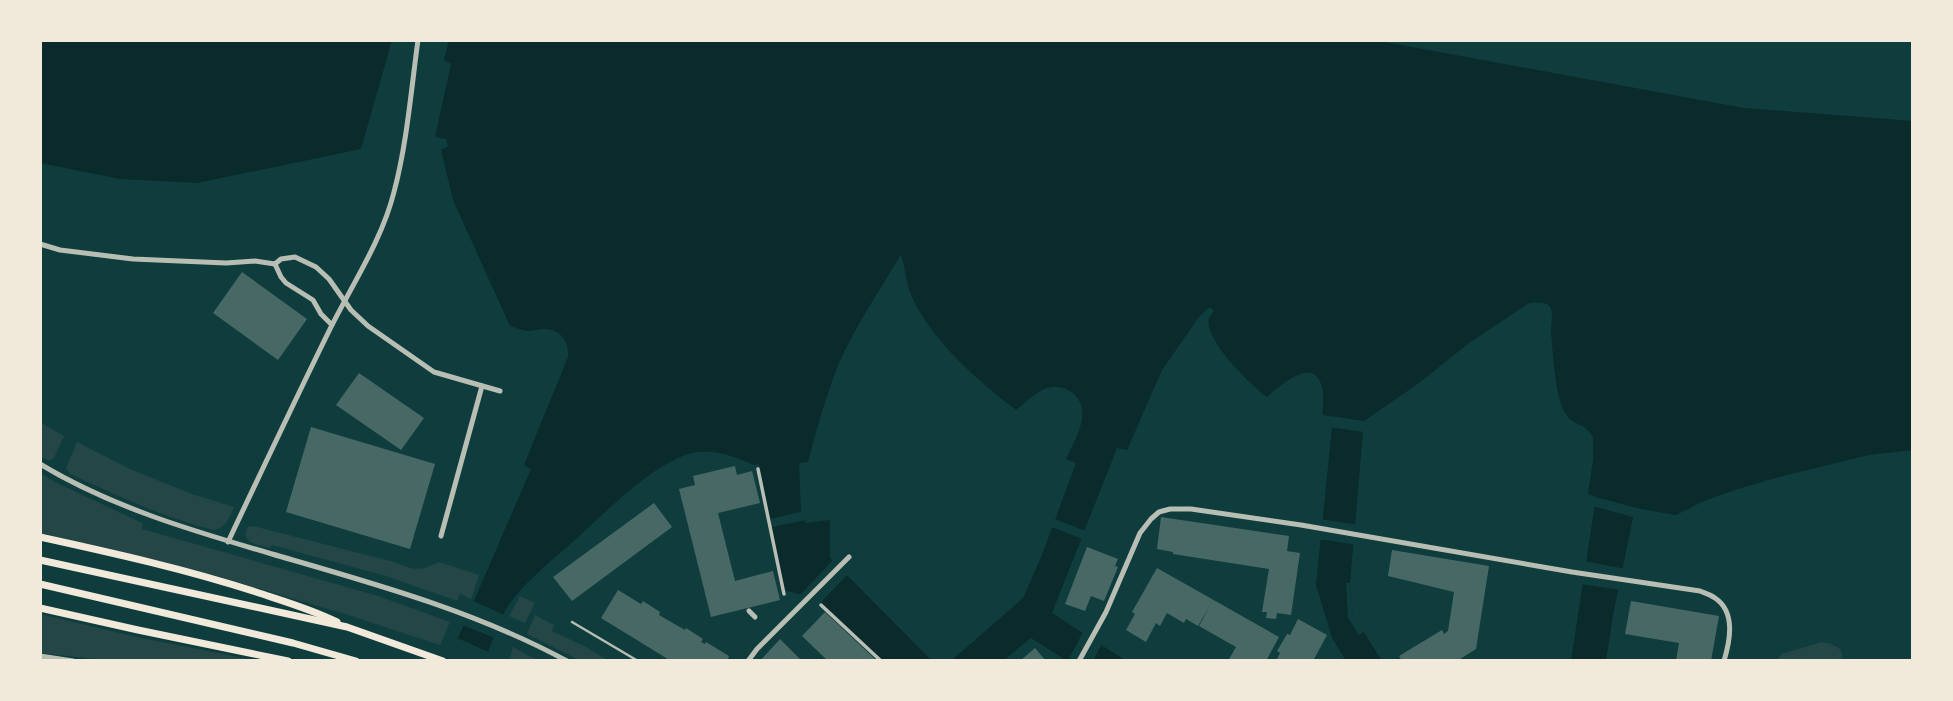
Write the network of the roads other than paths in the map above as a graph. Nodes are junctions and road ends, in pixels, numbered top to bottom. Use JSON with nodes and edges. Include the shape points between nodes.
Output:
{"nodes":[{"id":1,"x":418,"y":40,"type":"edge"},
{"id":2,"x":40,"y":244,"type":"edge"},
{"id":3,"x":275,"y":264,"type":"junction"},
{"id":4,"x":344,"y":302,"type":"junction"},
{"id":5,"x":332,"y":325,"type":"junction"},
{"id":6,"x":482,"y":386,"type":"junction"},
{"id":7,"x":500,"y":391,"type":"dead end"},
{"id":8,"x":40,"y":464,"type":"edge"},
{"id":9,"x":758,"y":469,"type":"dead end"},
{"id":10,"x":441,"y":536,"type":"dead end"},
{"id":11,"x":40,"y":537,"type":"edge"},
{"id":12,"x":228,"y":542,"type":"junction"},
{"id":13,"x":849,"y":557,"type":"dead end"},
{"id":14,"x":40,"y":560,"type":"edge"},
{"id":15,"x":40,"y":584,"type":"edge"},
{"id":16,"x":784,"y":594,"type":"dead end"},
{"id":17,"x":821,"y":605,"type":"dead end"},
{"id":18,"x":40,"y":608,"type":"edge"},
{"id":19,"x":749,"y":611,"type":"dead end"},
{"id":20,"x":755,"y":617,"type":"dead end"},
{"id":21,"x":572,"y":622,"type":"dead end"},
{"id":22,"x":347,"y":627,"type":"junction"},
{"id":23,"x":40,"y":656,"type":"edge"},
{"id":24,"x":440,"y":659,"type":"edge"},
{"id":25,"x":73,"y":661,"type":"edge"},
{"id":26,"x":288,"y":661,"type":"edge"},
{"id":27,"x":356,"y":661,"type":"edge"},
{"id":28,"x":567,"y":661,"type":"edge"},
{"id":29,"x":638,"y":661,"type":"edge"},
{"id":30,"x":748,"y":661,"type":"edge"},
{"id":31,"x":881,"y":661,"type":"edge"},
{"id":32,"x":1079,"y":661,"type":"edge"},
{"id":33,"x":1724,"y":661,"type":"edge"}],
"edges":[{"from":1,"to":4,"type":"street","via":[[394,193]]},
{"from":2,"to":3,"type":"street","via":[[133,259]]},
{"from":3,"to":4,"type":"street","via":[[295,257],[316,267]]},
{"from":3,"to":5,"type":"street","via":[[286,283],[313,300]]},
{"from":4,"to":5,"type":"street"},
{"from":4,"to":6,"type":"street","via":[[368,326],[434,372]]},
{"from":5,"to":12,"type":"street"},
{"from":6,"to":7,"type":"street"},
{"from":6,"to":10,"type":"street"},
{"from":8,"to":12,"type":"street","via":[[126,507]]},
{"from":9,"to":16,"type":"street"},
{"from":11,"to":22,"type":"main road","via":[[223,582]]},
{"from":12,"to":28,"type":"street","via":[[456,612]]},
{"from":13,"to":30,"type":"street"},
{"from":14,"to":22,"type":"main road"},
{"from":15,"to":27,"type":"main road"},
{"from":17,"to":31,"type":"street"},
{"from":18,"to":26,"type":"main road"},
{"from":19,"to":20,"type":"street"},
{"from":21,"to":29,"type":"lane"},
{"from":22,"to":24,"type":"main road"},
{"from":23,"to":25,"type":"street"},
{"from":32,"to":33,"type":"street","via":[[1140,533],[1159,512],[1170,509],[1301,525],[1700,591],[1715,597],[1730,622]]}]}
